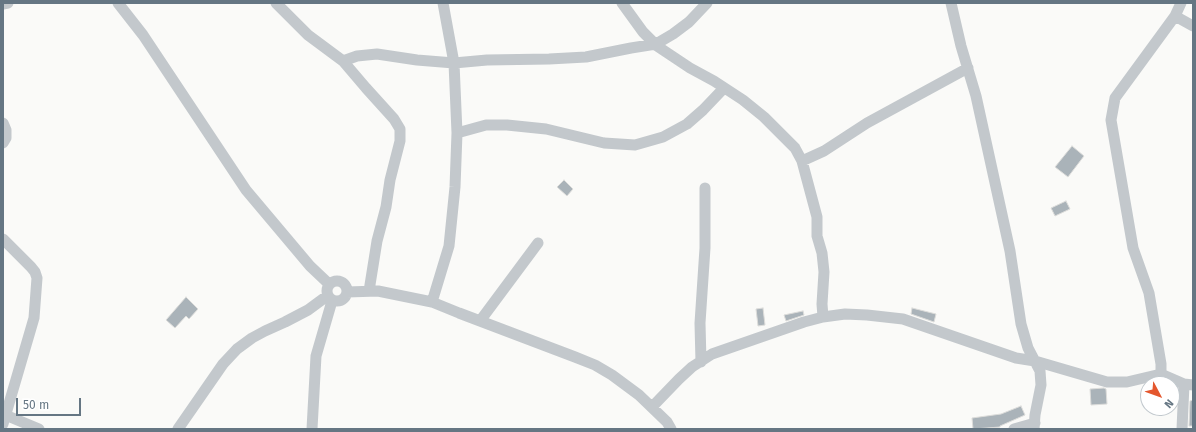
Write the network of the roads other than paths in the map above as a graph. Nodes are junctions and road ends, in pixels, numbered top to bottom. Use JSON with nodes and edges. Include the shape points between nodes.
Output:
{"nodes":[{"id":1,"x":8,"y":3,"type":"edge"},
{"id":2,"x":118,"y":3,"type":"edge"},
{"id":3,"x":276,"y":3,"type":"edge"},
{"id":4,"x":443,"y":3,"type":"edge"},
{"id":5,"x":622,"y":3,"type":"edge"},
{"id":6,"x":707,"y":3,"type":"edge"},
{"id":7,"x":951,"y":3,"type":"edge"},
{"id":8,"x":1180,"y":3,"type":"edge"},
{"id":9,"x":3,"y":4,"type":"edge"},
{"id":10,"x":1175,"y":16,"type":"junction"},
{"id":11,"x":1193,"y":26,"type":"edge"},
{"id":12,"x":656,"y":44,"type":"junction"},
{"id":13,"x":343,"y":61,"type":"junction"},
{"id":14,"x":454,"y":63,"type":"junction"},
{"id":15,"x":968,"y":68,"type":"junction"},
{"id":16,"x":724,"y":88,"type":"junction"},
{"id":17,"x":3,"y":122,"type":"edge"},
{"id":18,"x":457,"y":133,"type":"junction"},
{"id":19,"x":3,"y":143,"type":"edge"},
{"id":20,"x":802,"y":161,"type":"junction"},
{"id":21,"x":705,"y":188,"type":"dead end"},
{"id":22,"x":3,"y":239,"type":"edge"},
{"id":23,"x":538,"y":243,"type":"dead end"},
{"id":24,"x":329,"y":284,"type":"junction"},
{"id":25,"x":369,"y":291,"type":"junction"},
{"id":26,"x":347,"y":292,"type":"junction"},
{"id":27,"x":330,"y":298,"type":"junction"},
{"id":28,"x":432,"y":302,"type":"junction"},
{"id":29,"x":823,"y":317,"type":"junction"},
{"id":30,"x":480,"y":321,"type":"junction"},
{"id":31,"x":1035,"y":361,"type":"junction"},
{"id":32,"x":701,"y":362,"type":"junction"},
{"id":33,"x":1161,"y":374,"type":"junction"},
{"id":34,"x":1189,"y":384,"type":"edge"},
{"id":35,"x":652,"y":407,"type":"junction"},
{"id":36,"x":4,"y":418,"type":"edge"},
{"id":37,"x":1035,"y":426,"type":"edge"},
{"id":38,"x":39,"y":429,"type":"edge"},
{"id":39,"x":178,"y":429,"type":"edge"},
{"id":40,"x":312,"y":429,"type":"edge"},
{"id":41,"x":671,"y":429,"type":"edge"},
{"id":42,"x":1014,"y":429,"type":"edge"},
{"id":43,"x":1182,"y":429,"type":"edge"}],
"edges":[{"from":1,"to":9,"type":"street"},
{"from":2,"to":24,"type":"street","via":[[143,35],[246,190],[310,266]]},
{"from":3,"to":13,"type":"street","via":[[308,35]]},
{"from":4,"to":14,"type":"street"},
{"from":5,"to":12,"type":"street","via":[[643,32]]},
{"from":6,"to":12,"type":"street","via":[[688,22]]},
{"from":7,"to":15,"type":"street"},
{"from":8,"to":10,"type":"street"},
{"from":10,"to":11,"type":"street"},
{"from":10,"to":33,"type":"street","via":[[1116,98],[1111,120],[1132,248],[1149,293]]},
{"from":12,"to":14,"type":"street","via":[[586,57]]},
{"from":12,"to":16,"type":"street"},
{"from":13,"to":14,"type":"street","via":[[357,56],[377,54]]},
{"from":13,"to":25,"type":"street","via":[[400,129],[400,141],[386,207],[376,241]]},
{"from":14,"to":18,"type":"street"},
{"from":15,"to":20,"type":"street","via":[[867,123],[824,151]]},
{"from":15,"to":31,"type":"street","via":[[1010,251],[1021,324]]},
{"from":16,"to":18,"type":"street","via":[[688,124],[663,137],[635,145],[604,143],[546,129],[507,124],[486,125]]},
{"from":16,"to":20,"type":"street","via":[[764,117],[795,148]]},
{"from":17,"to":19,"type":"street","via":[[6,138]]},
{"from":18,"to":28,"type":"street","via":[[449,246]]},
{"from":20,"to":29,"type":"street","via":[[818,217],[817,236],[824,272]]},
{"from":21,"to":32,"type":"street"},
{"from":22,"to":36,"type":"street","via":[[32,267],[37,278],[34,318]]},
{"from":23,"to":30,"type":"street"},
{"from":24,"to":26,"type":"street","via":[[334,281],[343,283]]},
{"from":24,"to":27,"type":"street","via":[[326,292]]},
{"from":25,"to":26,"type":"street"},
{"from":25,"to":28,"type":"street"},
{"from":26,"to":27,"type":"street","via":[[342,300],[337,302]]},
{"from":27,"to":39,"type":"street","via":[[265,330],[237,349],[223,364]]},
{"from":27,"to":40,"type":"street","via":[[316,356]]},
{"from":28,"to":30,"type":"street"},
{"from":29,"to":31,"type":"street","via":[[845,314],[903,319],[1016,358]]},
{"from":29,"to":32,"type":"street","via":[[727,348]]},
{"from":30,"to":35,"type":"street","via":[[575,356],[595,366],[612,375]]},
{"from":31,"to":33,"type":"street","via":[[1107,382],[1127,382]]},
{"from":31,"to":37,"type":"street","via":[[1040,371],[1041,385]]},
{"from":32,"to":35,"type":"street","via":[[678,380]]},
{"from":33,"to":34,"type":"street"},
{"from":34,"to":43,"type":"street"},
{"from":35,"to":41,"type":"street"},
{"from":36,"to":38,"type":"street"},
{"from":37,"to":42,"type":"street"}]}
